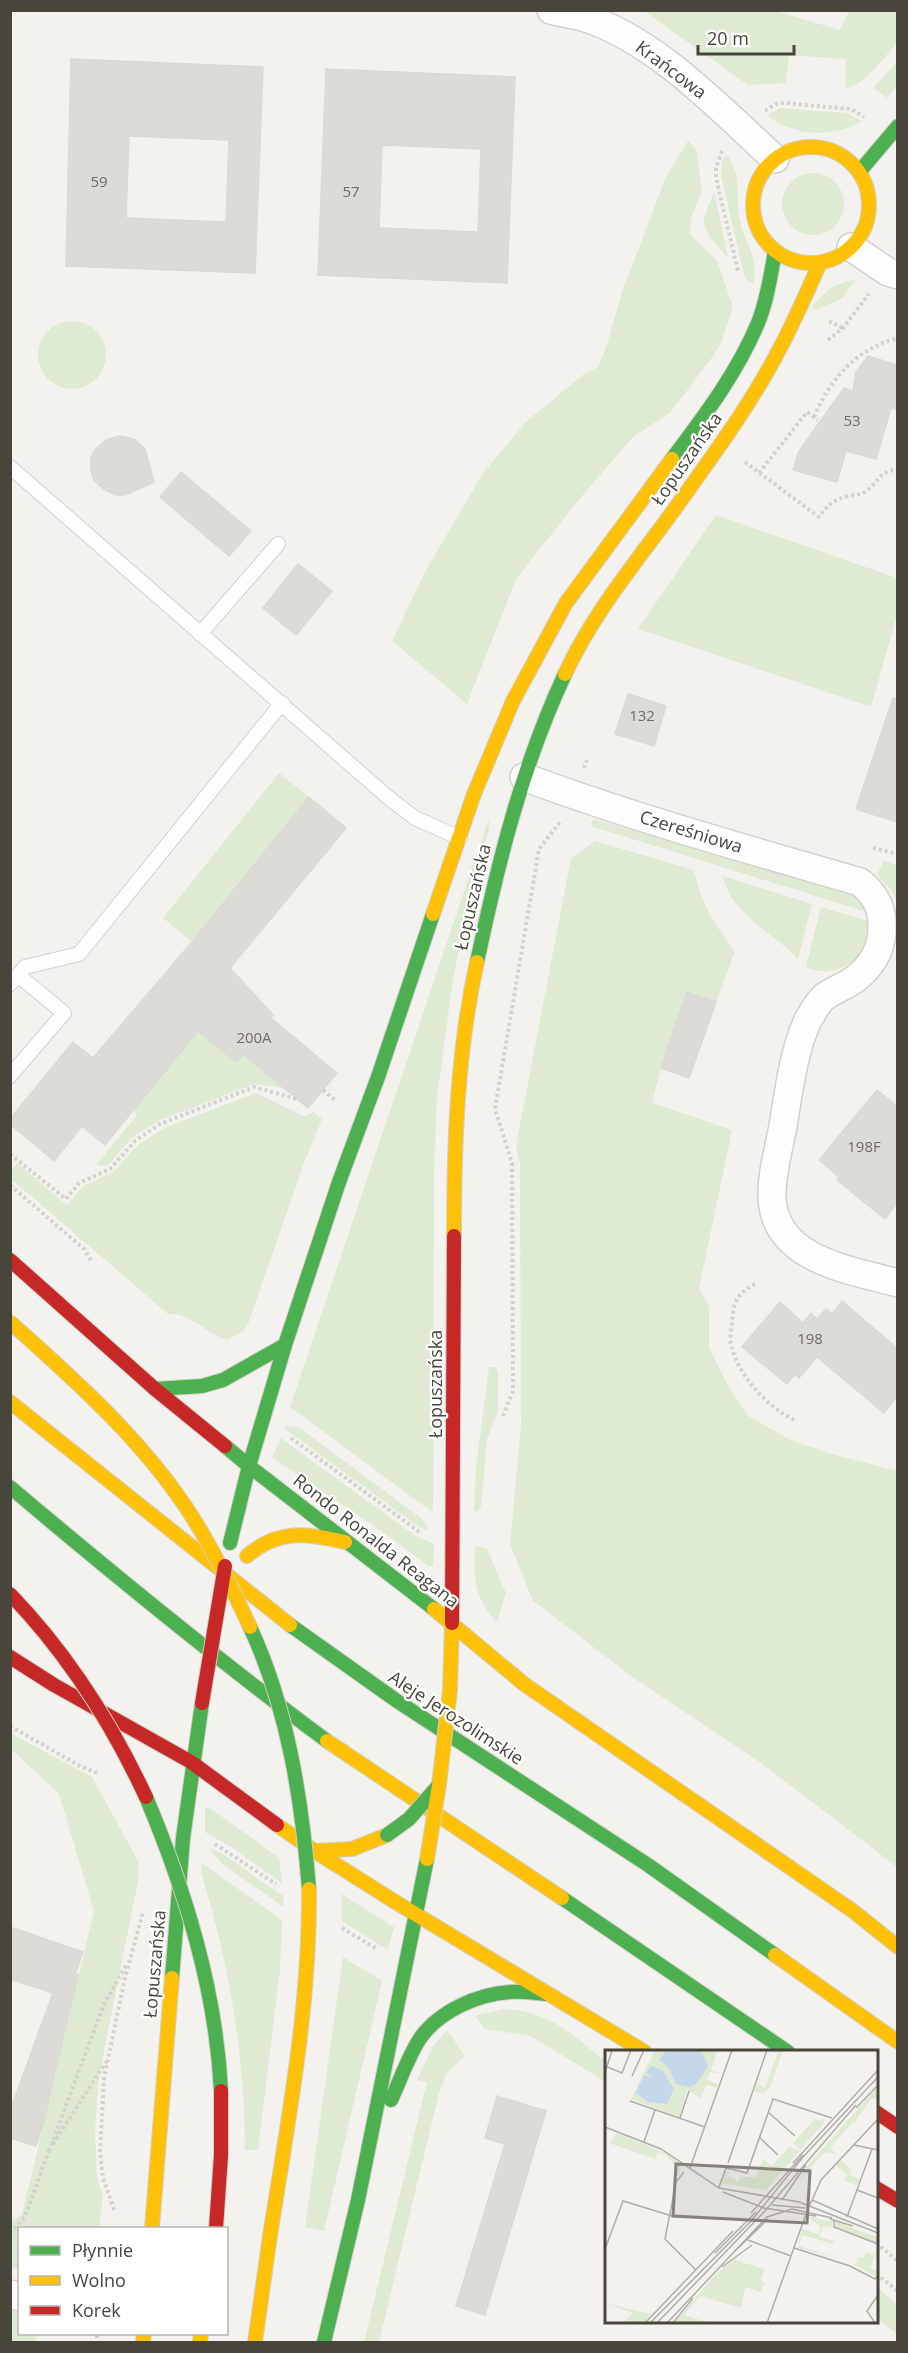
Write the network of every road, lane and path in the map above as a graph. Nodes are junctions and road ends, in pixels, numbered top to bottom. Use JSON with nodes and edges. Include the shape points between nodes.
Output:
{"nodes":[{"id":1,"x":551,"y":10,"type":"edge"},
{"id":2,"x":763,"y":113,"type":"dead end"},
{"id":3,"x":867,"y":119,"type":"dead end"},
{"id":4,"x":897,"y":126,"type":"edge"},
{"id":5,"x":724,"y":148,"type":"dead end"},
{"id":6,"x":775,"y":159,"type":"junction"},
{"id":7,"x":860,"y":171,"type":"junction"},
{"id":8,"x":851,"y":247,"type":"junction"},
{"id":9,"x":775,"y":251,"type":"junction"},
{"id":10,"x":820,"y":263,"type":"junction"},
{"id":11,"x":897,"y":275,"type":"edge"},
{"id":12,"x":740,"y":278,"type":"dead end"},
{"id":13,"x":869,"y":293,"type":"dead end"},
{"id":14,"x":897,"y":338,"type":"edge"},
{"id":15,"x":828,"y":340,"type":"dead end"},
{"id":16,"x":10,"y":467,"type":"edge"},
{"id":17,"x":752,"y":468,"type":"dead end"},
{"id":18,"x":897,"y":470,"type":"edge"},
{"id":19,"x":759,"y":473,"type":"junction"},
{"id":20,"x":278,"y":544,"type":"dead end"},
{"id":21,"x":200,"y":634,"type":"junction"},
{"id":22,"x":282,"y":703,"type":"junction"},
{"id":23,"x":524,"y":777,"type":"junction"},
{"id":24,"x":562,"y":818,"type":"dead end"},
{"id":25,"x":459,"y":838,"type":"junction"},
{"id":26,"x":873,"y":848,"type":"dead end"},
{"id":27,"x":897,"y":854,"type":"edge"},
{"id":28,"x":14,"y":980,"type":"edge"},
{"id":29,"x":10,"y":1076,"type":"edge"},
{"id":30,"x":323,"y":1090,"type":"dead end"},
{"id":31,"x":297,"y":1099,"type":"dead end"},
{"id":32,"x":339,"y":1104,"type":"dead end"},
{"id":33,"x":11,"y":1155,"type":"edge"},
{"id":34,"x":10,"y":1185,"type":"edge"},
{"id":35,"x":10,"y":1260,"type":"edge"},
{"id":36,"x":92,"y":1262,"type":"dead end"},
{"id":37,"x":897,"y":1283,"type":"edge"},
{"id":38,"x":755,"y":1284,"type":"dead end"},
{"id":39,"x":10,"y":1322,"type":"edge"},
{"id":40,"x":285,"y":1345,"type":"junction"},
{"id":41,"x":155,"y":1389,"type":"junction"},
{"id":42,"x":10,"y":1402,"type":"edge"},
{"id":43,"x":503,"y":1416,"type":"dead end"},
{"id":44,"x":796,"y":1420,"type":"dead end"},
{"id":45,"x":284,"y":1434,"type":"dead end"},
{"id":46,"x":249,"y":1467,"type":"junction"},
{"id":47,"x":10,"y":1487,"type":"edge"},
{"id":48,"x":429,"y":1534,"type":"dead end"},
{"id":49,"x":350,"y":1543,"type":"junction"},
{"id":50,"x":220,"y":1588,"type":"junction"},
{"id":51,"x":10,"y":1594,"type":"edge"},
{"id":52,"x":452,"y":1623,"type":"junction"},
{"id":53,"x":10,"y":1657,"type":"edge"},
{"id":54,"x":10,"y":1726,"type":"edge"},
{"id":55,"x":193,"y":1764,"type":"junction"},
{"id":56,"x":107,"y":1777,"type":"dead end"},
{"id":57,"x":439,"y":1785,"type":"junction"},
{"id":58,"x":314,"y":1851,"type":"junction"},
{"id":59,"x":143,"y":1911,"type":"dead end"},
{"id":60,"x":417,"y":1915,"type":"junction"},
{"id":61,"x":897,"y":1947,"type":"edge"},
{"id":62,"x":130,"y":1960,"type":"junction"},
{"id":63,"x":552,"y":1994,"type":"junction"},
{"id":64,"x":897,"y":2042,"type":"edge"},
{"id":65,"x":642,"y":2050,"type":"edge"},
{"id":66,"x":785,"y":2050,"type":"edge"},
{"id":67,"x":107,"y":2061,"type":"junction"},
{"id":68,"x":878,"y":2113,"type":"edge"},
{"id":69,"x":897,"y":2127,"type":"edge"},
{"id":70,"x":371,"y":2140,"type":"junction"},
{"id":71,"x":49,"y":2151,"type":"junction"},
{"id":72,"x":878,"y":2189,"type":"edge"},
{"id":73,"x":897,"y":2201,"type":"edge"},
{"id":74,"x":114,"y":2210,"type":"dead end"},
{"id":75,"x":152,"y":2227,"type":"edge"},
{"id":76,"x":216,"y":2227,"type":"edge"},
{"id":77,"x":10,"y":2233,"type":"edge"},
{"id":78,"x":878,"y":2245,"type":"edge"},
{"id":79,"x":897,"y":2261,"type":"edge"},
{"id":80,"x":878,"y":2276,"type":"edge"},
{"id":81,"x":897,"y":2291,"type":"edge"},
{"id":82,"x":255,"y":2343,"type":"edge"},
{"id":83,"x":324,"y":2343,"type":"edge"}],
"edges":[{"from":1,"to":6,"type":"street","name":"Krańcowa","via":[[583,17],[651,51]]},
{"from":2,"to":3,"type":"path","via":[[784,103],[851,109]]},
{"from":4,"to":7,"type":"main road"},
{"from":5,"to":12,"type":"path","via":[[718,158],[716,178]]},
{"from":6,"to":7,"type":"main road","via":[[799,148],[826,149]]},
{"from":6,"to":9,"type":"main road","via":[[759,177],[752,199],[759,234]]},
{"from":7,"to":8,"type":"main road","via":[[869,210],[866,224]]},
{"from":8,"to":10,"type":"main road"},
{"from":8,"to":11,"type":"street"},
{"from":9,"to":10,"type":"main road","via":[[796,262]]},
{"from":9,"to":25,"type":"main road","name":"Łopuszańska","via":[[759,321],[744,354],[720,395],[566,603],[513,701]]},
{"from":10,"to":23,"type":"main road","name":"Łopuszańska","via":[[779,351],[741,413],[576,650]]},
{"from":13,"to":15,"type":"path","via":[[843,328]]},
{"from":14,"to":19,"type":"path","via":[[869,349],[839,374],[824,393],[816,418],[807,412]]},
{"from":16,"to":21,"type":"lane"},
{"from":17,"to":19,"type":"path"},
{"from":18,"to":19,"type":"path","via":[[884,473],[861,494],[830,503],[819,517]]},
{"from":20,"to":21,"type":"lane"},
{"from":21,"to":22,"type":"lane"},
{"from":22,"to":25,"type":"lane","via":[[390,799],[415,818]]},
{"from":22,"to":28,"type":"lane","via":[[79,954],[25,967]]},
{"from":23,"to":37,"type":"street","name":"Czereśniowa","via":[[632,814],[860,882],[872,891],[882,915],[883,936],[877,955],[859,977],[822,998],[809,1019],[789,1090],[772,1200],[783,1231],[804,1253]]},
{"from":23,"to":52,"type":"main road","name":"Łopuszańska","via":[[487,911],[461,1063],[454,1146]]},
{"from":24,"to":43,"type":"path","via":[[539,849],[495,1110],[512,1163],[513,1391]]},
{"from":25,"to":40,"type":"main road","name":"Łopuszańska"},
{"from":26,"to":27,"type":"path"},
{"from":28,"to":29,"type":"lane","via":[[64,1013]]},
{"from":30,"to":32,"type":"path"},
{"from":31,"to":33,"type":"path","via":[[254,1087],[160,1124],[135,1141],[110,1169],[79,1183],[66,1199]]},
{"from":34,"to":36,"type":"path","via":[[84,1249]]},
{"from":35,"to":41,"type":"main road","name":"Rondo Ronalda Reagana"},
{"from":38,"to":44,"type":"path","via":[[743,1290],[735,1302],[730,1342],[738,1366],[757,1391],[785,1416]]},
{"from":39,"to":82,"type":"main road","bridge":true,"via":[[112,1416],[156,1467],[193,1519],[234,1591],[258,1645],[281,1710],[294,1763],[309,1880],[309,1954]]},
{"from":40,"to":41,"type":"main road","via":[[223,1380],[202,1386]]},
{"from":40,"to":46,"type":"main road","name":"Łopuszańska"},
{"from":41,"to":46,"type":"main road","name":"Rondo Ronalda Reagana"},
{"from":42,"to":64,"type":"main road","name":"Aleje Jerozolimskie","via":[[307,1638],[648,1865]]},
{"from":45,"to":48,"type":"path","via":[[418,1532]]},
{"from":46,"to":49,"type":"main road","name":"Rondo Ronalda Reagana"},
{"from":46,"to":50,"type":"main road","bridge":true},
{"from":47,"to":66,"type":"main road","via":[[225,1665],[352,1759]]},
{"from":49,"to":50,"type":"main road","bridge":true,"via":[[291,1535],[267,1540],[247,1556]]},
{"from":49,"to":52,"type":"main road","name":"Rondo Ronalda Reagana"},
{"from":50,"to":55,"type":"main road","name":"Łopuszańska","bridge":true},
{"from":51,"to":76,"type":"main road","bridge":true,"via":[[54,1645],[108,1725],[136,1778],[176,1877],[206,1981],[216,2034],[221,2123]]},
{"from":52,"to":57,"type":"main road","name":"Rondo Ronalda Reagana","bridge":true,"via":[[450,1690]]},
{"from":52,"to":61,"type":"main road","via":[[524,1684],[853,1911]]},
{"from":53,"to":55,"type":"main road"},
{"from":54,"to":56,"type":"path"},
{"from":55,"to":58,"type":"main road"},
{"from":55,"to":75,"type":"main road","name":"Łopuszańska","via":[[183,1838]]},
{"from":57,"to":58,"type":"main road","bridge":true,"via":[[404,1825],[368,1846]]},
{"from":57,"to":60,"type":"main road","name":"Rondo Ronalda Reagana","bridge":true},
{"from":58,"to":60,"type":"main road"},
{"from":59,"to":62,"type":"path"},
{"from":60,"to":63,"type":"main road"},
{"from":60,"to":70,"type":"main road"},
{"from":62,"to":67,"type":"path"},
{"from":62,"to":71,"type":"path","via":[[104,2004]]},
{"from":63,"to":65,"type":"main road"},
{"from":63,"to":70,"type":"main road","via":[[507,1991],[459,2007],[441,2018],[426,2031],[416,2048]]},
{"from":67,"to":71,"type":"path"},
{"from":67,"to":74,"type":"path","via":[[100,2153],[103,2178]]},
{"from":68,"to":69,"type":"main road"},
{"from":70,"to":83,"type":"main road"},
{"from":71,"to":77,"type":"path","via":[[25,2217]]},
{"from":72,"to":73,"type":"main road"},
{"from":78,"to":79,"type":"path"},
{"from":80,"to":81,"type":"path"}]}
